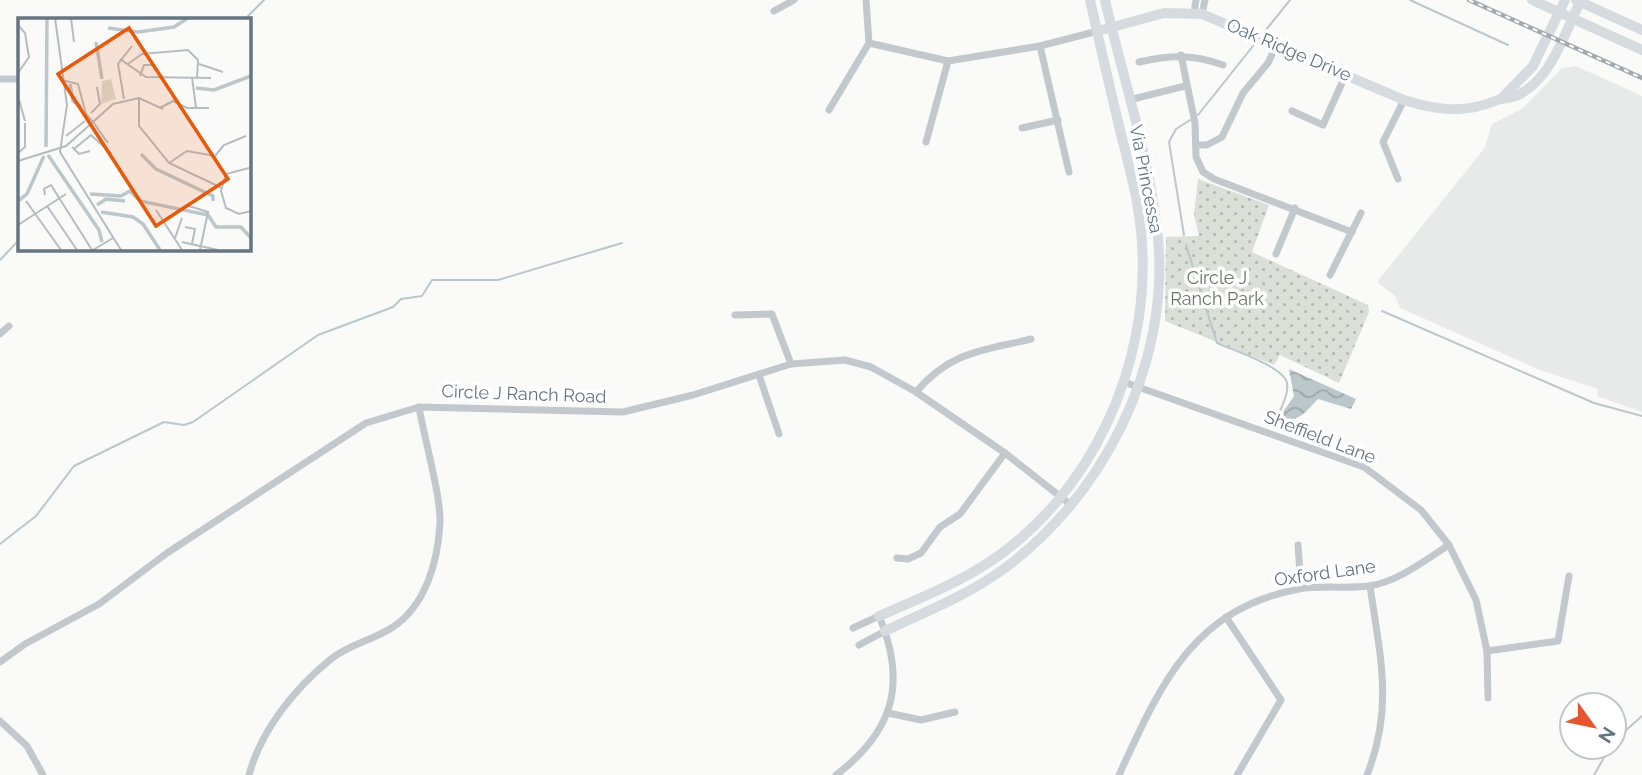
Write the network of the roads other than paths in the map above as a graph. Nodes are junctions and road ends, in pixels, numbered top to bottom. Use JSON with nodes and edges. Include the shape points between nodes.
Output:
{"nodes":[{"id":1,"x":794,"y":0,"type":"edge"},
{"id":2,"x":866,"y":0,"type":"edge"},
{"id":3,"x":1090,"y":0,"type":"edge"},
{"id":4,"x":1105,"y":0,"type":"edge"},
{"id":5,"x":1196,"y":0,"type":"edge"},
{"id":6,"x":1205,"y":0,"type":"edge"},
{"id":7,"x":1532,"y":0,"type":"edge"},
{"id":8,"x":1565,"y":0,"type":"edge"},
{"id":9,"x":1578,"y":1,"type":"edge"},
{"id":10,"x":775,"y":11,"type":"dead end"},
{"id":11,"x":1559,"y":13,"type":"junction"},
{"id":12,"x":1198,"y":14,"type":"junction"},
{"id":13,"x":1572,"y":18,"type":"junction"},
{"id":14,"x":1112,"y":27,"type":"junction"},
{"id":15,"x":1642,"y":30,"type":"edge"},
{"id":16,"x":1097,"y":32,"type":"junction"},
{"id":17,"x":869,"y":43,"type":"junction"},
{"id":18,"x":1277,"y":44,"type":"junction"},
{"id":19,"x":1040,"y":46,"type":"junction"},
{"id":20,"x":1642,"y":50,"type":"edge"},
{"id":21,"x":1181,"y":55,"type":"junction"},
{"id":22,"x":948,"y":61,"type":"junction"},
{"id":23,"x":1139,"y":62,"type":"dead end"},
{"id":24,"x":1223,"y":65,"type":"dead end"},
{"id":25,"x":1346,"y":74,"type":"junction"},
{"id":26,"x":0,"y":79,"type":"edge"},
{"id":27,"x":18,"y":79,"type":"edge"},
{"id":28,"x":1185,"y":86,"type":"junction"},
{"id":29,"x":1501,"y":99,"type":"junction"},
{"id":30,"x":1129,"y":100,"type":"junction"},
{"id":31,"x":1405,"y":100,"type":"junction"},
{"id":32,"x":830,"y":110,"type":"dead end"},
{"id":33,"x":1292,"y":111,"type":"dead end"},
{"id":34,"x":1058,"y":120,"type":"junction"},
{"id":35,"x":1022,"y":128,"type":"dead end"},
{"id":36,"x":926,"y":142,"type":"dead end"},
{"id":37,"x":1196,"y":145,"type":"junction"},
{"id":38,"x":1069,"y":172,"type":"dead end"},
{"id":39,"x":1398,"y":179,"type":"dead end"},
{"id":40,"x":1294,"y":208,"type":"junction"},
{"id":41,"x":1362,"y":213,"type":"dead end"},
{"id":42,"x":1352,"y":232,"type":"junction"},
{"id":43,"x":1276,"y":254,"type":"dead end"},
{"id":44,"x":1330,"y":275,"type":"dead end"},
{"id":45,"x":735,"y":315,"type":"dead end"},
{"id":46,"x":9,"y":326,"type":"dead end"},
{"id":47,"x":0,"y":334,"type":"edge"},
{"id":48,"x":1031,"y":339,"type":"dead end"},
{"id":49,"x":791,"y":364,"type":"junction"},
{"id":50,"x":759,"y":375,"type":"junction"},
{"id":51,"x":1124,"y":382,"type":"junction"},
{"id":52,"x":1138,"y":387,"type":"junction"},
{"id":53,"x":916,"y":392,"type":"junction"},
{"id":54,"x":419,"y":407,"type":"junction"},
{"id":55,"x":779,"y":434,"type":"dead end"},
{"id":56,"x":1006,"y":453,"type":"junction"},
{"id":57,"x":1060,"y":496,"type":"junction"},
{"id":58,"x":1071,"y":505,"type":"junction"},
{"id":59,"x":1298,"y":545,"type":"dead end"},
{"id":60,"x":1449,"y":545,"type":"junction"},
{"id":61,"x":897,"y":558,"type":"dead end"},
{"id":62,"x":1569,"y":576,"type":"dead end"},
{"id":63,"x":1370,"y":586,"type":"junction"},
{"id":64,"x":1301,"y":588,"type":"junction"},
{"id":65,"x":879,"y":616,"type":"junction"},
{"id":66,"x":1226,"y":617,"type":"junction"},
{"id":67,"x":853,"y":628,"type":"dead end"},
{"id":68,"x":885,"y":631,"type":"junction"},
{"id":69,"x":859,"y":645,"type":"dead end"},
{"id":70,"x":1487,"y":652,"type":"junction"},
{"id":71,"x":0,"y":663,"type":"edge"},
{"id":72,"x":1488,"y":698,"type":"dead end"},
{"id":73,"x":955,"y":712,"type":"dead end"},
{"id":74,"x":888,"y":713,"type":"junction"},
{"id":75,"x":0,"y":721,"type":"edge"},
{"id":76,"x":43,"y":775,"type":"edge"},
{"id":77,"x":249,"y":775,"type":"edge"},
{"id":78,"x":836,"y":775,"type":"edge"},
{"id":79,"x":1119,"y":775,"type":"edge"},
{"id":80,"x":1237,"y":775,"type":"edge"},
{"id":81,"x":1367,"y":775,"type":"edge"}],
"edges":[{"from":1,"to":10,"type":"street"},
{"from":2,"to":17,"type":"street"},
{"from":3,"to":16,"type":"street","name":"Via Princessa"},
{"from":4,"to":14,"type":"street","name":"Via Princessa"},
{"from":5,"to":12,"type":"street"},
{"from":6,"to":12,"type":"street"},
{"from":7,"to":11,"type":"main road"},
{"from":8,"to":11,"type":"street"},
{"from":9,"to":13,"type":"street","name":"Oak Ridge Drive"},
{"from":9,"to":15,"type":"main road"},
{"from":11,"to":13,"type":"main road"},
{"from":11,"to":29,"type":"street","via":[[1533,66]]},
{"from":12,"to":14,"type":"street","name":"Oak Ridge Drive","via":[[1164,13]]},
{"from":12,"to":18,"type":"street","name":"Oak Ridge Drive"},
{"from":13,"to":20,"type":"main road"},
{"from":13,"to":29,"type":"street","name":"Oak Ridge Drive","via":[[1541,75],[1516,96]]},
{"from":14,"to":16,"type":"street","name":"Oak Ridge Drive"},
{"from":14,"to":30,"type":"street","name":"Via Princessa"},
{"from":16,"to":19,"type":"street","name":"Oak Ridge Drive"},
{"from":16,"to":51,"type":"street","name":"Via Princessa","via":[[1134,186],[1142,244],[1138,334]]},
{"from":17,"to":22,"type":"street","name":"Oak Ridge Drive"},
{"from":17,"to":32,"type":"street"},
{"from":18,"to":25,"type":"street","name":"Oak Ridge Drive"},
{"from":18,"to":37,"type":"street","via":[[1268,63],[1242,93],[1222,137]]},
{"from":19,"to":22,"type":"street","name":"Oak Ridge Drive"},
{"from":19,"to":34,"type":"street"},
{"from":21,"to":23,"type":"street"},
{"from":21,"to":24,"type":"street"},
{"from":21,"to":28,"type":"street"},
{"from":22,"to":36,"type":"street"},
{"from":25,"to":31,"type":"street","name":"Oak Ridge Drive"},
{"from":25,"to":33,"type":"street","via":[[1323,125]]},
{"from":26,"to":27,"type":"street"},
{"from":28,"to":30,"type":"street"},
{"from":28,"to":37,"type":"street"},
{"from":29,"to":31,"type":"street","name":"Oak Ridge Drive","via":[[1452,110]]},
{"from":30,"to":52,"type":"street","name":"Via Princessa","via":[[1158,242],[1154,323]]},
{"from":31,"to":39,"type":"street","via":[[1383,142]]},
{"from":34,"to":35,"type":"street"},
{"from":34,"to":38,"type":"street"},
{"from":37,"to":40,"type":"street","via":[[1199,166],[1214,179]]},
{"from":40,"to":42,"type":"street"},
{"from":40,"to":43,"type":"street"},
{"from":41,"to":42,"type":"street"},
{"from":42,"to":44,"type":"street"},
{"from":45,"to":49,"type":"street","via":[[772,314]]},
{"from":46,"to":47,"type":"street"},
{"from":48,"to":53,"type":"street","via":[[953,358]]},
{"from":49,"to":50,"type":"street","name":"Circle J Ranch Road"},
{"from":49,"to":53,"type":"street","name":"Circle J Ranch Road","via":[[845,360],[871,367]]},
{"from":50,"to":54,"type":"street","name":"Circle J Ranch Road","via":[[624,412]]},
{"from":50,"to":55,"type":"street"},
{"from":51,"to":52,"type":"street","name":"Sheffield Lane"},
{"from":51,"to":57,"type":"street","name":"Via Princessa","via":[[1097,442]]},
{"from":52,"to":58,"type":"street","name":"Via Princessa","via":[[1103,460]]},
{"from":52,"to":60,"type":"street","name":"Sheffield Lane","via":[[1364,467],[1421,510]]},
{"from":53,"to":56,"type":"street","name":"Circle J Ranch Road"},
{"from":54,"to":71,"type":"street","name":"Circle J Ranch Road","via":[[366,424],[167,553],[99,604],[25,643]]},
{"from":54,"to":77,"type":"street","via":[[440,521],[433,567],[418,602],[394,627],[333,657],[296,694],[256,747]]},
{"from":56,"to":57,"type":"street","name":"Circle J Ranch Road"},
{"from":56,"to":61,"type":"street","via":[[960,514],[940,527],[921,553]]},
{"from":57,"to":58,"type":"street","name":"Circle J Ranch Road"},
{"from":57,"to":65,"type":"street","name":"Via Princessa","via":[[989,562]]},
{"from":58,"to":68,"type":"street","name":"Via Princessa","via":[[997,574]]},
{"from":59,"to":64,"type":"street"},
{"from":60,"to":63,"type":"street","name":"Oxford Lane","via":[[1404,574]]},
{"from":60,"to":70,"type":"street","name":"Sheffield Lane","via":[[1476,600]]},
{"from":62,"to":70,"type":"street","via":[[1558,640]]},
{"from":63,"to":64,"type":"street","name":"Oxford Lane"},
{"from":63,"to":81,"type":"street","via":[[1385,689],[1380,742]]},
{"from":64,"to":66,"type":"street","name":"Oxford Lane","via":[[1249,601]]},
{"from":65,"to":67,"type":"street","name":"Via Princessa"},
{"from":65,"to":68,"type":"street"},
{"from":66,"to":79,"type":"street","name":"Oxford Lane","via":[[1184,653],[1153,700]]},
{"from":66,"to":80,"type":"street","via":[[1281,700]]},
{"from":68,"to":69,"type":"street","name":"Via Princessa"},
{"from":68,"to":74,"type":"street","via":[[894,660]]},
{"from":70,"to":72,"type":"street","name":"Sheffield Lane"},
{"from":73,"to":74,"type":"street","via":[[920,720]]},
{"from":74,"to":78,"type":"street","via":[[869,746]]},
{"from":75,"to":76,"type":"street","via":[[27,746]]}]}
